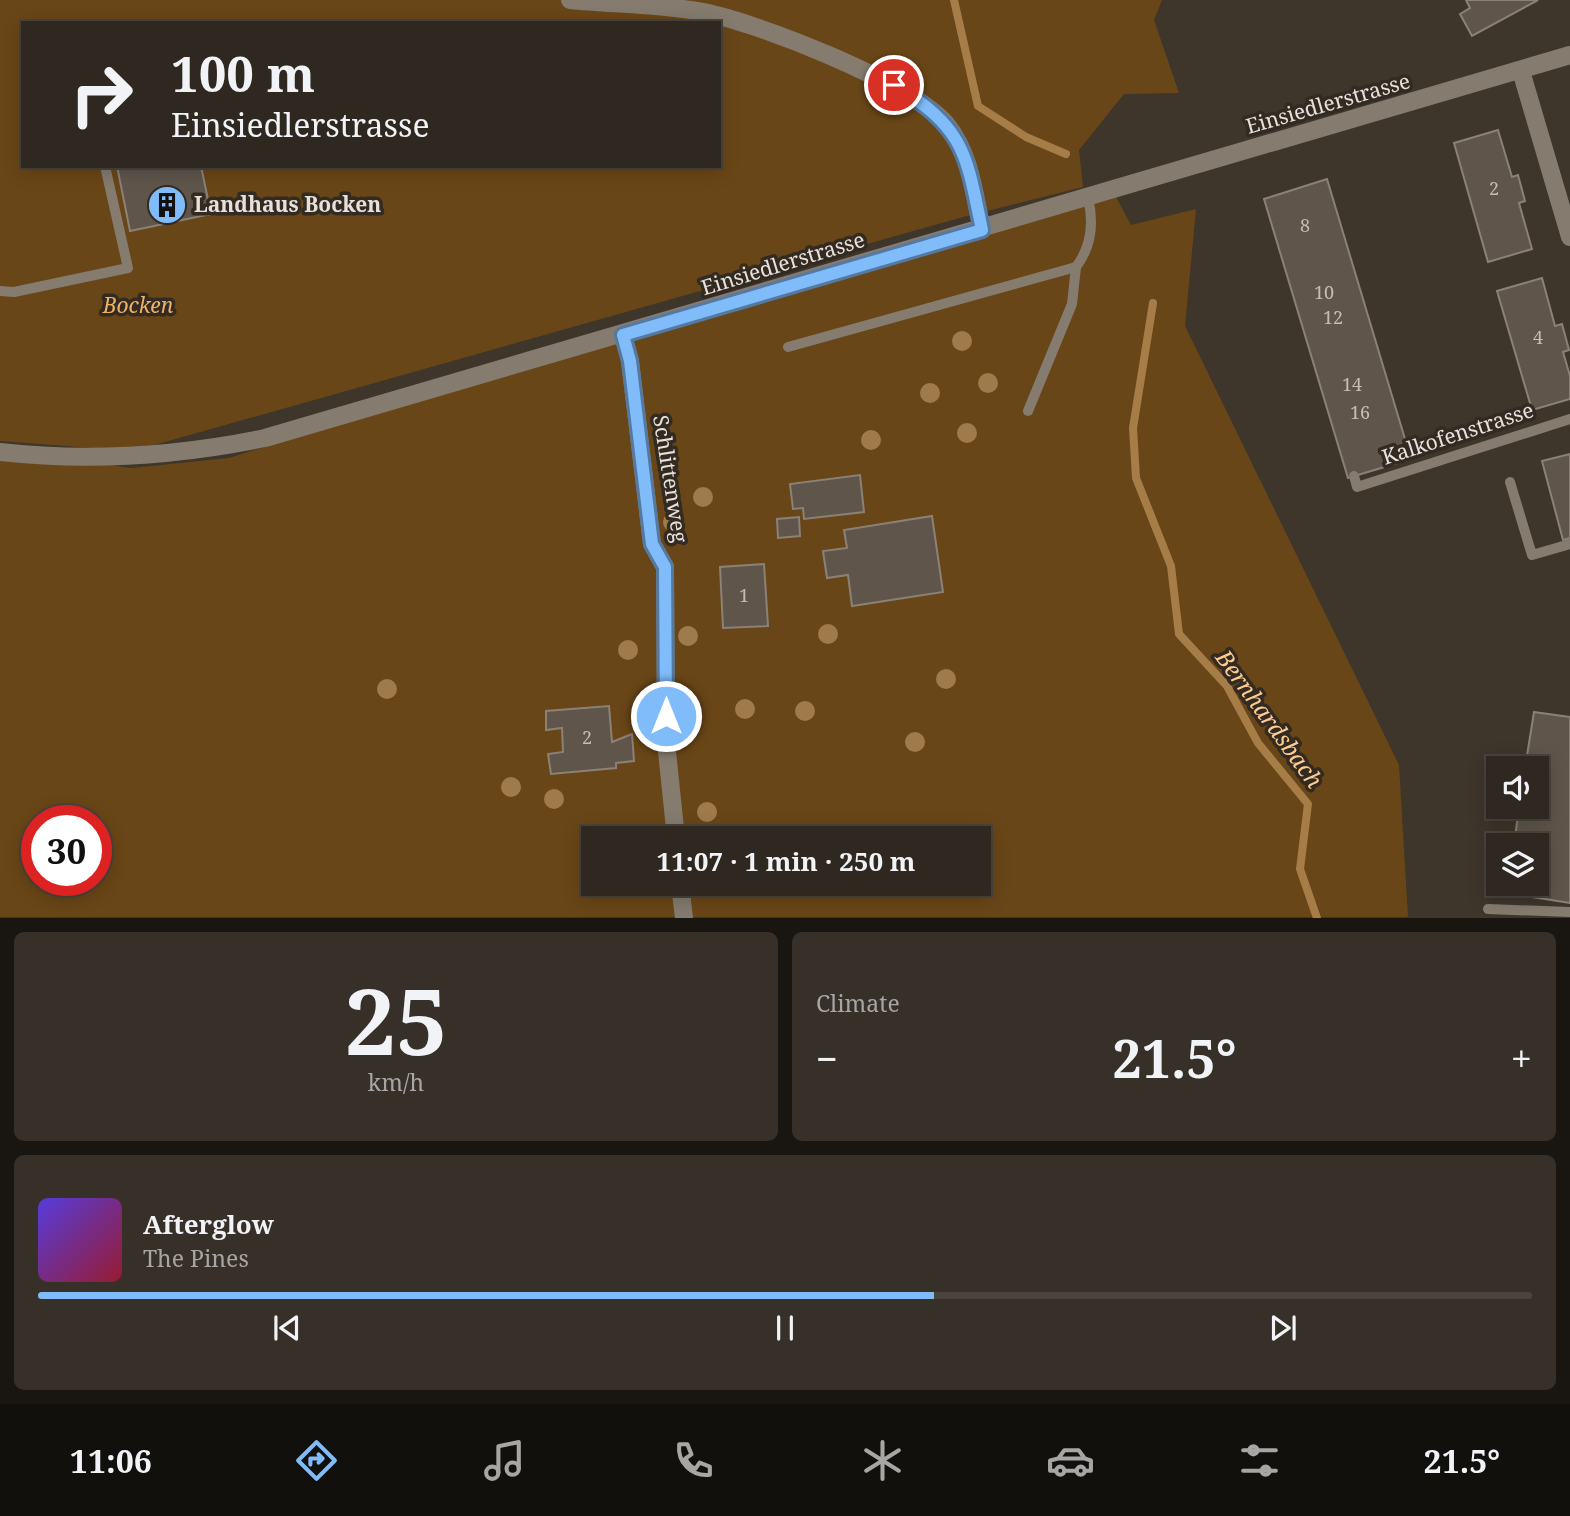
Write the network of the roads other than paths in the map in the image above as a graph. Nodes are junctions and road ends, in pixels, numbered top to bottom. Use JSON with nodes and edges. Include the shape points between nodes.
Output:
{"nodes":[{"id":1,"x":570,"y":0,"type":"edge"},
{"id":2,"x":1570,"y":55,"type":"edge"},
{"id":3,"x":1521,"y":71,"type":"junction"},
{"id":4,"x":105,"y":168,"type":"edge"},
{"id":5,"x":1088,"y":198,"type":"junction"},
{"id":6,"x":982,"y":230,"type":"junction"},
{"id":7,"x":1570,"y":237,"type":"edge"},
{"id":8,"x":1076,"y":267,"type":"junction"},
{"id":9,"x":0,"y":291,"type":"edge"},
{"id":10,"x":623,"y":335,"type":"junction"},
{"id":11,"x":788,"y":347,"type":"dead end"},
{"id":12,"x":1028,"y":411,"type":"dead end"},
{"id":13,"x":1570,"y":419,"type":"edge"},
{"id":14,"x":0,"y":452,"type":"edge"},
{"id":15,"x":1355,"y":482,"type":"dead end"},
{"id":16,"x":1510,"y":482,"type":"dead end"},
{"id":17,"x":1570,"y":544,"type":"edge"},
{"id":18,"x":675,"y":826,"type":"edge"},
{"id":19,"x":681,"y":896,"type":"edge"},
{"id":20,"x":1489,"y":909,"type":"dead end"},
{"id":21,"x":1570,"y":912,"type":"edge"},
{"id":22,"x":684,"y":918,"type":"edge"}],
"edges":[{"from":1,"to":6,"type":"street","via":[[698,11],[744,22],[894,85],[947,125],[966,156]]},
{"from":2,"to":3,"type":"street","name":"Einsiedlerstrasse"},
{"from":3,"to":5,"type":"street","name":"Einsiedlerstrasse"},
{"from":3,"to":7,"type":"street"},
{"from":4,"to":9,"type":"lane","via":[[128,268]]},
{"from":5,"to":6,"type":"street","name":"Einsiedlerstrasse"},
{"from":5,"to":8,"type":"lane","via":[[1093,219],[1086,253]]},
{"from":6,"to":10,"type":"street","name":"Einsiedlerstrasse"},
{"from":8,"to":11,"type":"lane"},
{"from":8,"to":12,"type":"lane","via":[[1072,304]]},
{"from":10,"to":14,"type":"street","name":"Einsiedlerstrasse","via":[[265,439],[209,449],[94,458]]},
{"from":10,"to":18,"type":"street","name":"Schlittenweg","via":[[652,544],[665,567],[666,741]]},
{"from":13,"to":15,"type":"lane","name":"Kalkofenstrasse"},
{"from":16,"to":17,"type":"lane","via":[[1532,555]]},
{"from":19,"to":22,"type":"street"},
{"from":20,"to":21,"type":"lane"}]}
